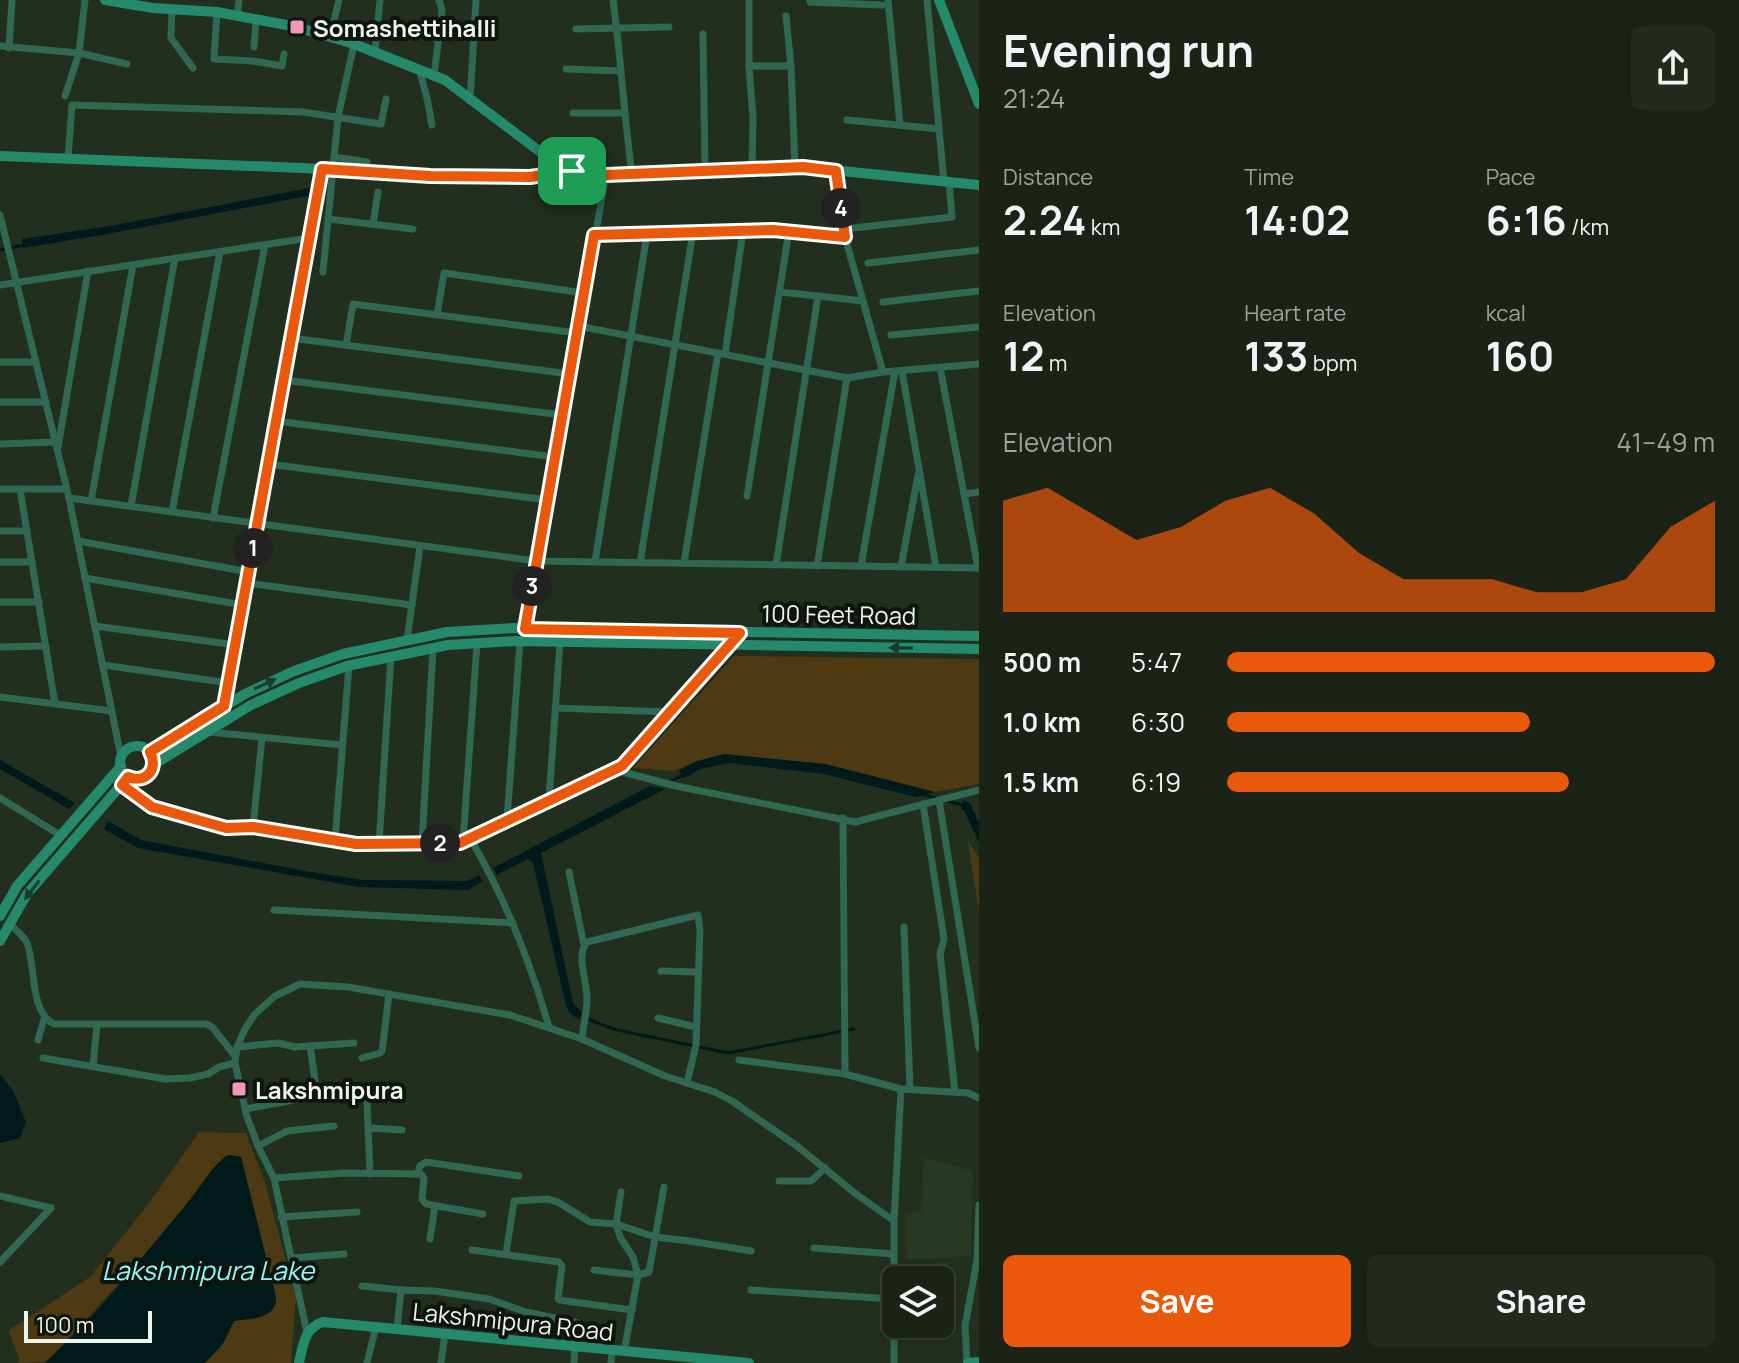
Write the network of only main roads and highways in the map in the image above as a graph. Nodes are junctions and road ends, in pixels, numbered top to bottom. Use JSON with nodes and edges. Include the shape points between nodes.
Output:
{"nodes":[{"id":1,"x":105,"y":0,"type":"edge"},
{"id":2,"x":939,"y":0,"type":"edge"},
{"id":3,"x":125,"y":2,"type":"edge"},
{"id":4,"x":979,"y":104,"type":"edge"},
{"id":5,"x":0,"y":156,"type":"edge"},
{"id":6,"x":572,"y":171,"type":"junction"},
{"id":7,"x":979,"y":185,"type":"edge"},
{"id":8,"x":979,"y":636,"type":"edge"},
{"id":9,"x":979,"y":649,"type":"edge"},
{"id":10,"x":150,"y":752,"type":"junction"},
{"id":11,"x":121,"y":762,"type":"junction"},
{"id":12,"x":153,"y":765,"type":"junction"},
{"id":13,"x":125,"y":781,"type":"junction"},
{"id":14,"x":5,"y":898,"type":"edge"},
{"id":15,"x":0,"y":916,"type":"edge"},
{"id":16,"x":0,"y":941,"type":"edge"},
{"id":17,"x":702,"y":1361,"type":"edge"},
{"id":18,"x":979,"y":1362,"type":"edge"},
{"id":19,"x":299,"y":1363,"type":"edge"},
{"id":20,"x":749,"y":1363,"type":"edge"},
{"id":21,"x":967,"y":1363,"type":"edge"}],
"edges":[{"from":1,"to":3,"type":"main road"},
{"from":2,"to":4,"type":"main road"},
{"from":3,"to":6,"type":"main road","via":[[217,12],[354,44],[445,80]]},
{"from":5,"to":6,"type":"main road","via":[[430,176],[530,177]]},
{"from":6,"to":7,"type":"main road","via":[[606,175],[795,168]]},
{"from":10,"to":8,"type":"main road","name":"100 Feet Road","one_way":true,"via":[[294,671],[343,654],[447,632]]},
{"from":9,"to":12,"type":"main road","name":"100 Feet Road","one_way":true,"via":[[520,641],[433,648],[349,665],[299,683],[251,705]]},
{"from":10,"to":11,"type":"main road","name":"100 Feet Road","via":[[135,746]]},
{"from":10,"to":12,"type":"main road"},
{"from":11,"to":13,"type":"main road"},
{"from":11,"to":14,"type":"main road"},
{"from":12,"to":13,"type":"main road","name":"100 Feet Road","via":[[142,779]]},
{"from":13,"to":16,"type":"main road","name":"100 Feet Road","one_way":true,"via":[[27,894]]},
{"from":14,"to":15,"type":"main road"},
{"from":17,"to":19,"type":"main road","name":"Lakshmipura Road","via":[[323,1322],[307,1333]]},
{"from":17,"to":20,"type":"main road","name":"Lakshmipura Road"},
{"from":18,"to":21,"type":"main road"}]}
